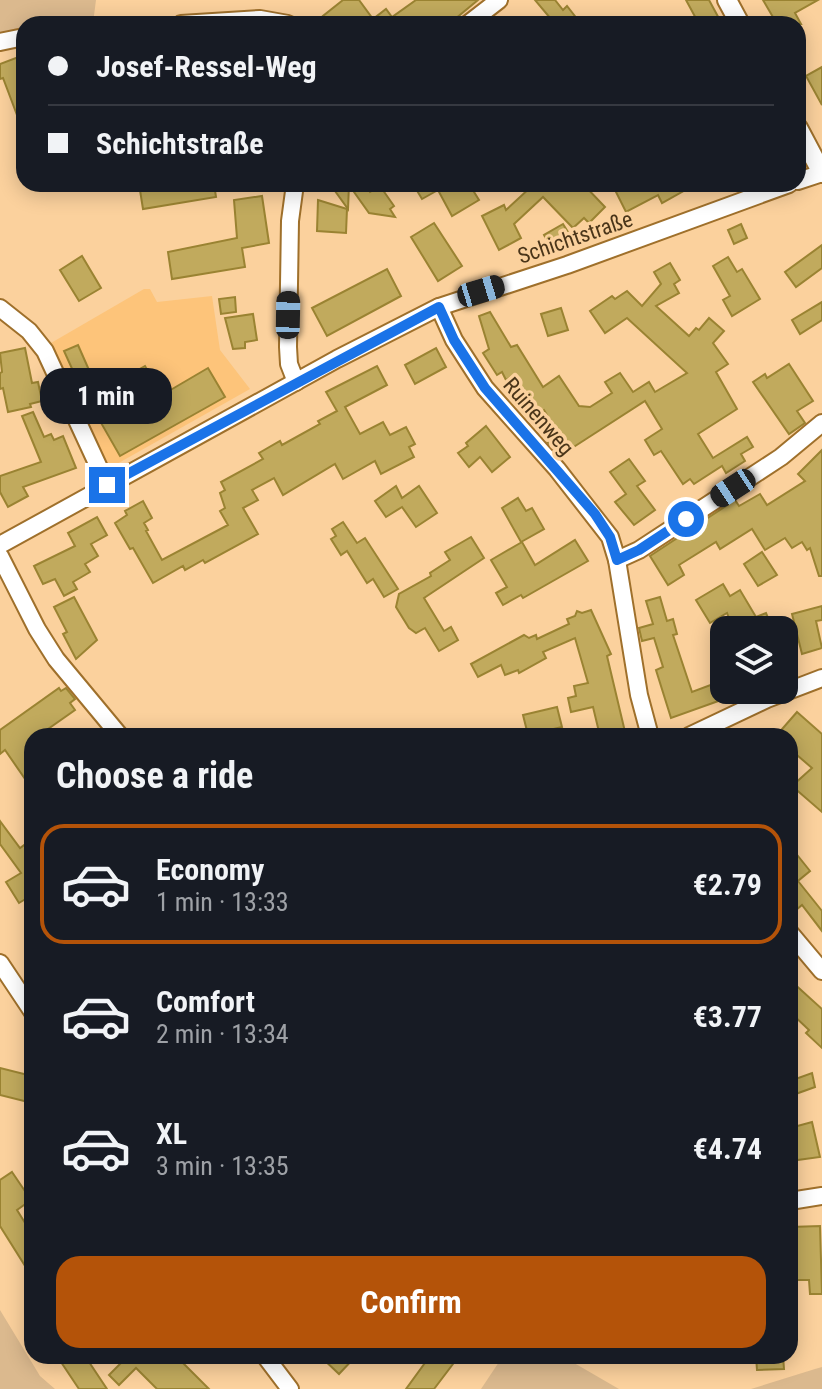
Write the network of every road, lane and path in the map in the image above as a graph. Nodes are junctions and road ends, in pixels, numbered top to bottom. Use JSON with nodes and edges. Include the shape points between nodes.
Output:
{"nodes":[{"id":1,"x":499,"y":0,"type":"edge"},
{"id":2,"x":478,"y":16,"type":"edge"},
{"id":3,"x":806,"y":143,"type":"edge"},
{"id":4,"x":822,"y":173,"type":"edge"},
{"id":5,"x":294,"y":192,"type":"edge"},
{"id":6,"x":767,"y":192,"type":"edge"},
{"id":7,"x":439,"y":307,"type":"junction"},
{"id":8,"x":0,"y":308,"type":"edge"},
{"id":9,"x":296,"y":382,"type":"junction"},
{"id":10,"x":822,"y":423,"type":"edge"},
{"id":11,"x":107,"y":485,"type":"junction"},
{"id":12,"x":0,"y":545,"type":"edge"},
{"id":13,"x":0,"y":556,"type":"edge"},
{"id":14,"x":617,"y":560,"type":"junction"},
{"id":15,"x":822,"y":678,"type":"edge"},
{"id":16,"x":113,"y":728,"type":"edge"},
{"id":17,"x":648,"y":728,"type":"edge"},
{"id":18,"x":706,"y":728,"type":"edge"},
{"id":19,"x":798,"y":942,"type":"edge"},
{"id":20,"x":0,"y":963,"type":"edge"},
{"id":21,"x":822,"y":971,"type":"edge"},
{"id":22,"x":24,"y":999,"type":"edge"},
{"id":23,"x":822,"y":1196,"type":"edge"},
{"id":24,"x":798,"y":1200,"type":"edge"},
{"id":25,"x":271,"y":1364,"type":"edge"},
{"id":26,"x":290,"y":1389,"type":"edge"}],
"edges":[{"from":1,"to":2,"type":"street"},
{"from":3,"to":4,"type":"street"},
{"from":5,"to":9,"type":"street","via":[[288,347]]},
{"from":6,"to":7,"type":"street","name":"Schichtstraße"},
{"from":7,"to":9,"type":"street","name":"Schichtstraße"},
{"from":7,"to":14,"type":"street","name":"Ruinenweg","via":[[469,366],[595,514]]},
{"from":8,"to":11,"type":"street","via":[[45,351]]},
{"from":9,"to":11,"type":"street","name":"Schichtstraße"},
{"from":10,"to":14,"type":"street","via":[[781,457]]},
{"from":11,"to":12,"type":"street","name":"Schichtstraße"},
{"from":13,"to":16,"type":"street","via":[[56,659]]},
{"from":14,"to":17,"type":"street","name":"Ruinenweg"},
{"from":15,"to":18,"type":"street"},
{"from":19,"to":21,"type":"street"},
{"from":20,"to":22,"type":"street"},
{"from":23,"to":24,"type":"street"},
{"from":25,"to":26,"type":"street"}]}
